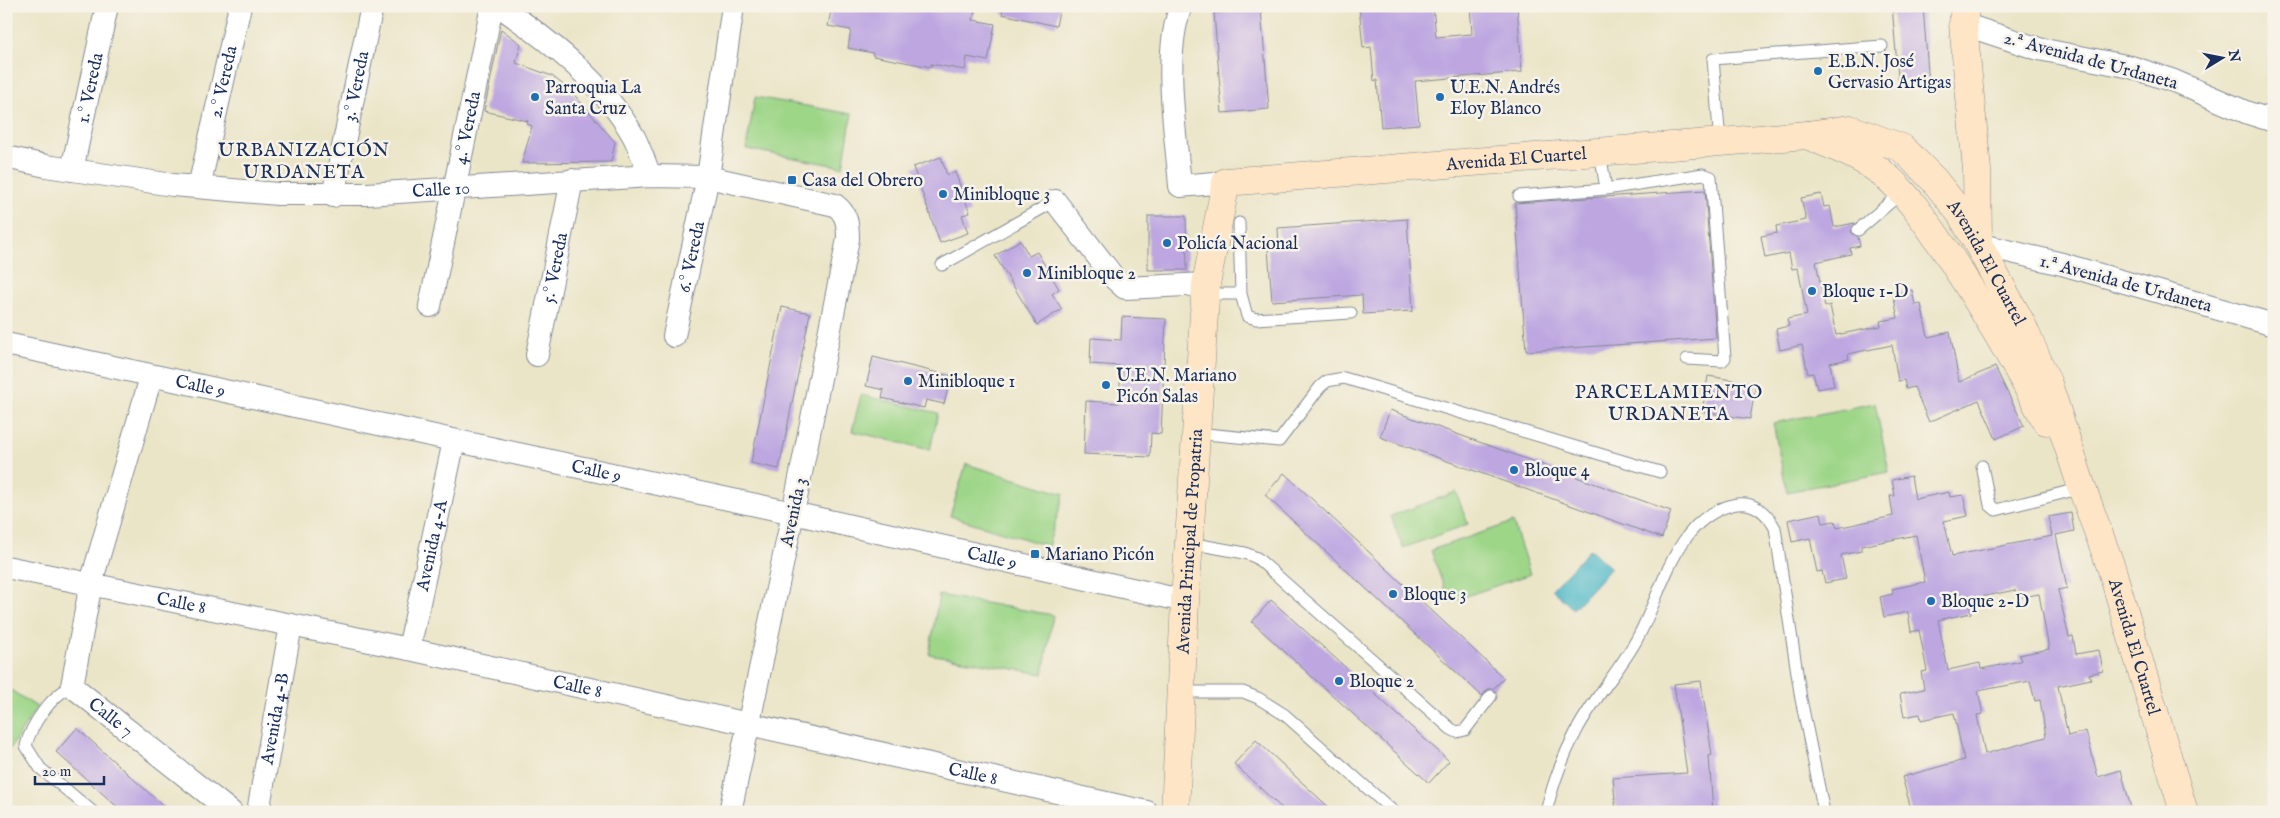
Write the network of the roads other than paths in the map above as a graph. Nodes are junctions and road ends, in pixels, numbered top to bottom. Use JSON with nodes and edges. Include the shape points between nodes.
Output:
{"nodes":[{"id":1,"x":107,"y":6,"type":"edge"},
{"id":2,"x":240,"y":6,"type":"edge"},
{"id":3,"x":372,"y":6,"type":"edge"},
{"id":4,"x":733,"y":6,"type":"edge"},
{"id":5,"x":1181,"y":6,"type":"edge"},
{"id":6,"x":505,"y":8,"type":"edge"},
{"id":7,"x":1964,"y":15,"type":"edge"},
{"id":8,"x":1882,"y":46,"type":"dead end"},
{"id":9,"x":2273,"y":118,"type":"edge"},
{"id":10,"x":1807,"y":135,"type":"junction"},
{"id":11,"x":1720,"y":142,"type":"junction"},
{"id":12,"x":1600,"y":152,"type":"junction"},
{"id":13,"x":6,"y":157,"type":"edge"},
{"id":14,"x":72,"y":170,"type":"junction"},
{"id":15,"x":650,"y":176,"type":"junction"},
{"id":16,"x":708,"y":177,"type":"junction"},
{"id":17,"x":572,"y":180,"type":"junction"},
{"id":18,"x":1226,"y":182,"type":"junction"},
{"id":19,"x":199,"y":187,"type":"junction"},
{"id":20,"x":453,"y":188,"type":"junction"},
{"id":21,"x":1606,"y":189,"type":"junction"},
{"id":22,"x":1901,"y":193,"type":"junction"},
{"id":23,"x":333,"y":196,"type":"junction"},
{"id":24,"x":1520,"y":196,"type":"dead end"},
{"id":25,"x":1055,"y":201,"type":"joint"},
{"id":26,"x":843,"y":212,"type":"joint"},
{"id":27,"x":1239,"y":222,"type":"dead end"},
{"id":28,"x":1928,"y":226,"type":"junction"},
{"id":29,"x":1858,"y":230,"type":"dead end"},
{"id":30,"x":1978,"y":244,"type":"junction"},
{"id":31,"x":942,"y":265,"type":"dead end"},
{"id":32,"x":1967,"y":283,"type":"junction"},
{"id":33,"x":1206,"y":289,"type":"junction"},
{"id":34,"x":1241,"y":294,"type":"junction"},
{"id":35,"x":430,"y":306,"type":"dead end"},
{"id":36,"x":1351,"y":314,"type":"dead end"},
{"id":37,"x":2274,"y":325,"type":"edge"},
{"id":38,"x":674,"y":336,"type":"dead end"},
{"id":39,"x":6,"y":344,"type":"edge"},
{"id":40,"x":537,"y":355,"type":"dead end"},
{"id":41,"x":1687,"y":359,"type":"dead end"},
{"id":42,"x":151,"y":377,"type":"junction"},
{"id":43,"x":1196,"y":433,"type":"junction"},
{"id":44,"x":454,"y":441,"type":"junction"},
{"id":45,"x":1982,"y":466,"type":"dead end"},
{"id":46,"x":1660,"y":472,"type":"dead end"},
{"id":47,"x":2081,"y":486,"type":"junction"},
{"id":48,"x":793,"y":513,"type":"junction"},
{"id":49,"x":1189,"y":542,"type":"junction"},
{"id":50,"x":6,"y":567,"type":"edge"},
{"id":51,"x":91,"y":583,"type":"junction"},
{"id":52,"x":1184,"y":601,"type":"junction"},
{"id":53,"x":291,"y":625,"type":"junction"},
{"id":54,"x":409,"y":649,"type":"junction"},
{"id":55,"x":72,"y":686,"type":"junction"},
{"id":56,"x":1182,"y":692,"type":"junction"},
{"id":57,"x":1491,"y":696,"type":"dead end"},
{"id":58,"x":747,"y":723,"type":"junction"},
{"id":59,"x":94,"y":812,"type":"edge"},
{"id":60,"x":231,"y":812,"type":"edge"},
{"id":61,"x":258,"y":812,"type":"edge"},
{"id":62,"x":730,"y":812,"type":"edge"},
{"id":63,"x":1147,"y":812,"type":"edge"},
{"id":64,"x":1175,"y":812,"type":"edge"},
{"id":65,"x":1394,"y":812,"type":"edge"},
{"id":66,"x":1546,"y":812,"type":"edge"},
{"id":67,"x":1824,"y":812,"type":"edge"},
{"id":68,"x":2184,"y":812,"type":"edge"}],
"edges":[{"from":1,"to":14,"type":"street","name":"1.° Vereda"},
{"from":2,"to":19,"type":"street","name":"2.° Vereda"},
{"from":3,"to":23,"type":"street","name":"3.° Vereda"},
{"from":4,"to":16,"type":"street","name":"6.° Vereda"},
{"from":5,"to":18,"type":"street","via":[[1172,44],[1180,186]]},
{"from":6,"to":15,"type":"street","via":[[600,91],[634,137]]},
{"from":6,"to":20,"type":"street","name":"4.° Vereda"},
{"from":7,"to":9,"type":"street","name":"2.ª Avenida de Urdaneta","via":[[2039,49],[2131,67],[2174,81],[2248,113]]},
{"from":7,"to":30,"type":"main road","via":[[1977,170]]},
{"from":8,"to":11,"type":"lane","via":[[1713,59]]},
{"from":10,"to":11,"type":"main road","name":"Avenida El Cuartel"},
{"from":10,"to":22,"type":"main road","name":"Avenida El Cuartel","via":[[1866,161],[1884,174]]},
{"from":10,"to":30,"type":"main road","name":"Avenida El Cuartel","via":[[1850,129],[1902,148],[1956,207]]},
{"from":11,"to":12,"type":"main road","name":"Avenida El Cuartel"},
{"from":12,"to":18,"type":"main road","name":"Avenida El Cuartel"},
{"from":12,"to":21,"type":"lane"},
{"from":13,"to":14,"type":"street","name":"Calle 10"},
{"from":14,"to":19,"type":"street","name":"Calle 10"},
{"from":15,"to":16,"type":"street","name":"Calle 10"},
{"from":15,"to":17,"type":"street","name":"Calle 10"},
{"from":16,"to":26,"type":"street","name":"Calle 10","via":[[834,205]]},
{"from":16,"to":38,"type":"street","name":"6.° Vereda"},
{"from":17,"to":20,"type":"street","name":"Calle 10"},
{"from":17,"to":40,"type":"street","name":"5.° Vereda"},
{"from":18,"to":33,"type":"main road","name":"Avenida Principal de Propatria"},
{"from":19,"to":23,"type":"street","name":"Calle 10"},
{"from":20,"to":23,"type":"street","name":"Calle 10"},
{"from":20,"to":35,"type":"street","name":"4.° Vereda"},
{"from":21,"to":24,"type":"lane"},
{"from":21,"to":41,"type":"lane","via":[[1704,174],[1713,181],[1725,358],[1722,361]]},
{"from":22,"to":28,"type":"main road","name":"Avenida El Cuartel"},
{"from":22,"to":29,"type":"lane"},
{"from":25,"to":31,"type":"lane"},
{"from":25,"to":33,"type":"street","via":[[1115,279],[1126,288]]},
{"from":26,"to":48,"type":"street","name":"Avenida 3","via":[[848,223],[848,239]]},
{"from":27,"to":34,"type":"lane"},
{"from":28,"to":30,"type":"main road"},
{"from":28,"to":32,"type":"main road","name":"Avenida El Cuartel"},
{"from":30,"to":32,"type":"main road"},
{"from":30,"to":37,"type":"street","name":"1.ª Avenida de Urdaneta","via":[[2062,264]]},
{"from":30,"to":47,"type":"main road","name":"Avenida El Cuartel","via":[[2021,323],[2048,384]]},
{"from":32,"to":47,"type":"main road","name":"Avenida El Cuartel","via":[[2010,353]]},
{"from":33,"to":34,"type":"lane"},
{"from":33,"to":43,"type":"main road","name":"Avenida Principal de Propatria"},
{"from":34,"to":36,"type":"lane","via":[[1244,312],[1250,319]]},
{"from":39,"to":42,"type":"street","name":"Calle 9"},
{"from":42,"to":44,"type":"street","name":"Calle 9"},
{"from":42,"to":51,"type":"street","name":"Calle 7"},
{"from":43,"to":46,"type":"lane","via":[[1278,441],[1320,387],[1327,381],[1344,378]]},
{"from":43,"to":49,"type":"main road","name":"Avenida Principal de Propatria"},
{"from":44,"to":48,"type":"street","name":"Calle 9"},
{"from":44,"to":54,"type":"street","name":"Avenida 4-A"},
{"from":45,"to":47,"type":"lane","via":[[1990,505],[1996,510]]},
{"from":47,"to":68,"type":"main road","name":"Avenida El Cuartel","via":[[2111,567]]},
{"from":48,"to":52,"type":"street","name":"Calle 9"},
{"from":48,"to":58,"type":"street","name":"Avenida 3"},
{"from":49,"to":52,"type":"main road","name":"Avenida Principal de Propatria"},
{"from":49,"to":57,"type":"lane","via":[[1257,558],[1451,729],[1457,732],[1465,730]]},
{"from":50,"to":51,"type":"street","name":"Calle 8"},
{"from":51,"to":53,"type":"street","name":"Calle 8"},
{"from":51,"to":55,"type":"street","name":"Calle 7"},
{"from":52,"to":56,"type":"main road","name":"Avenida Principal de Propatria"},
{"from":53,"to":54,"type":"street","name":"Calle 8"},
{"from":53,"to":61,"type":"street","name":"Avenida 4-B"},
{"from":54,"to":58,"type":"street","name":"Calle 8"},
{"from":55,"to":59,"type":"lane","via":[[62,690],[52,701],[28,735],[26,746],[40,768]]},
{"from":55,"to":60,"type":"street","name":"Calle 7"},
{"from":56,"to":64,"type":"main road","name":"Avenida Principal de Propatria"},
{"from":56,"to":65,"type":"lane","via":[[1243,692],[1258,698],[1285,715]]},
{"from":58,"to":62,"type":"street","name":"Avenida 3"},
{"from":58,"to":63,"type":"street","name":"Calle 8"},
{"from":66,"to":67,"type":"lane","via":[[1552,786],[1577,729],[1638,638],[1679,548],[1695,525],[1707,516],[1741,503],[1757,506],[1775,528]]}]}
